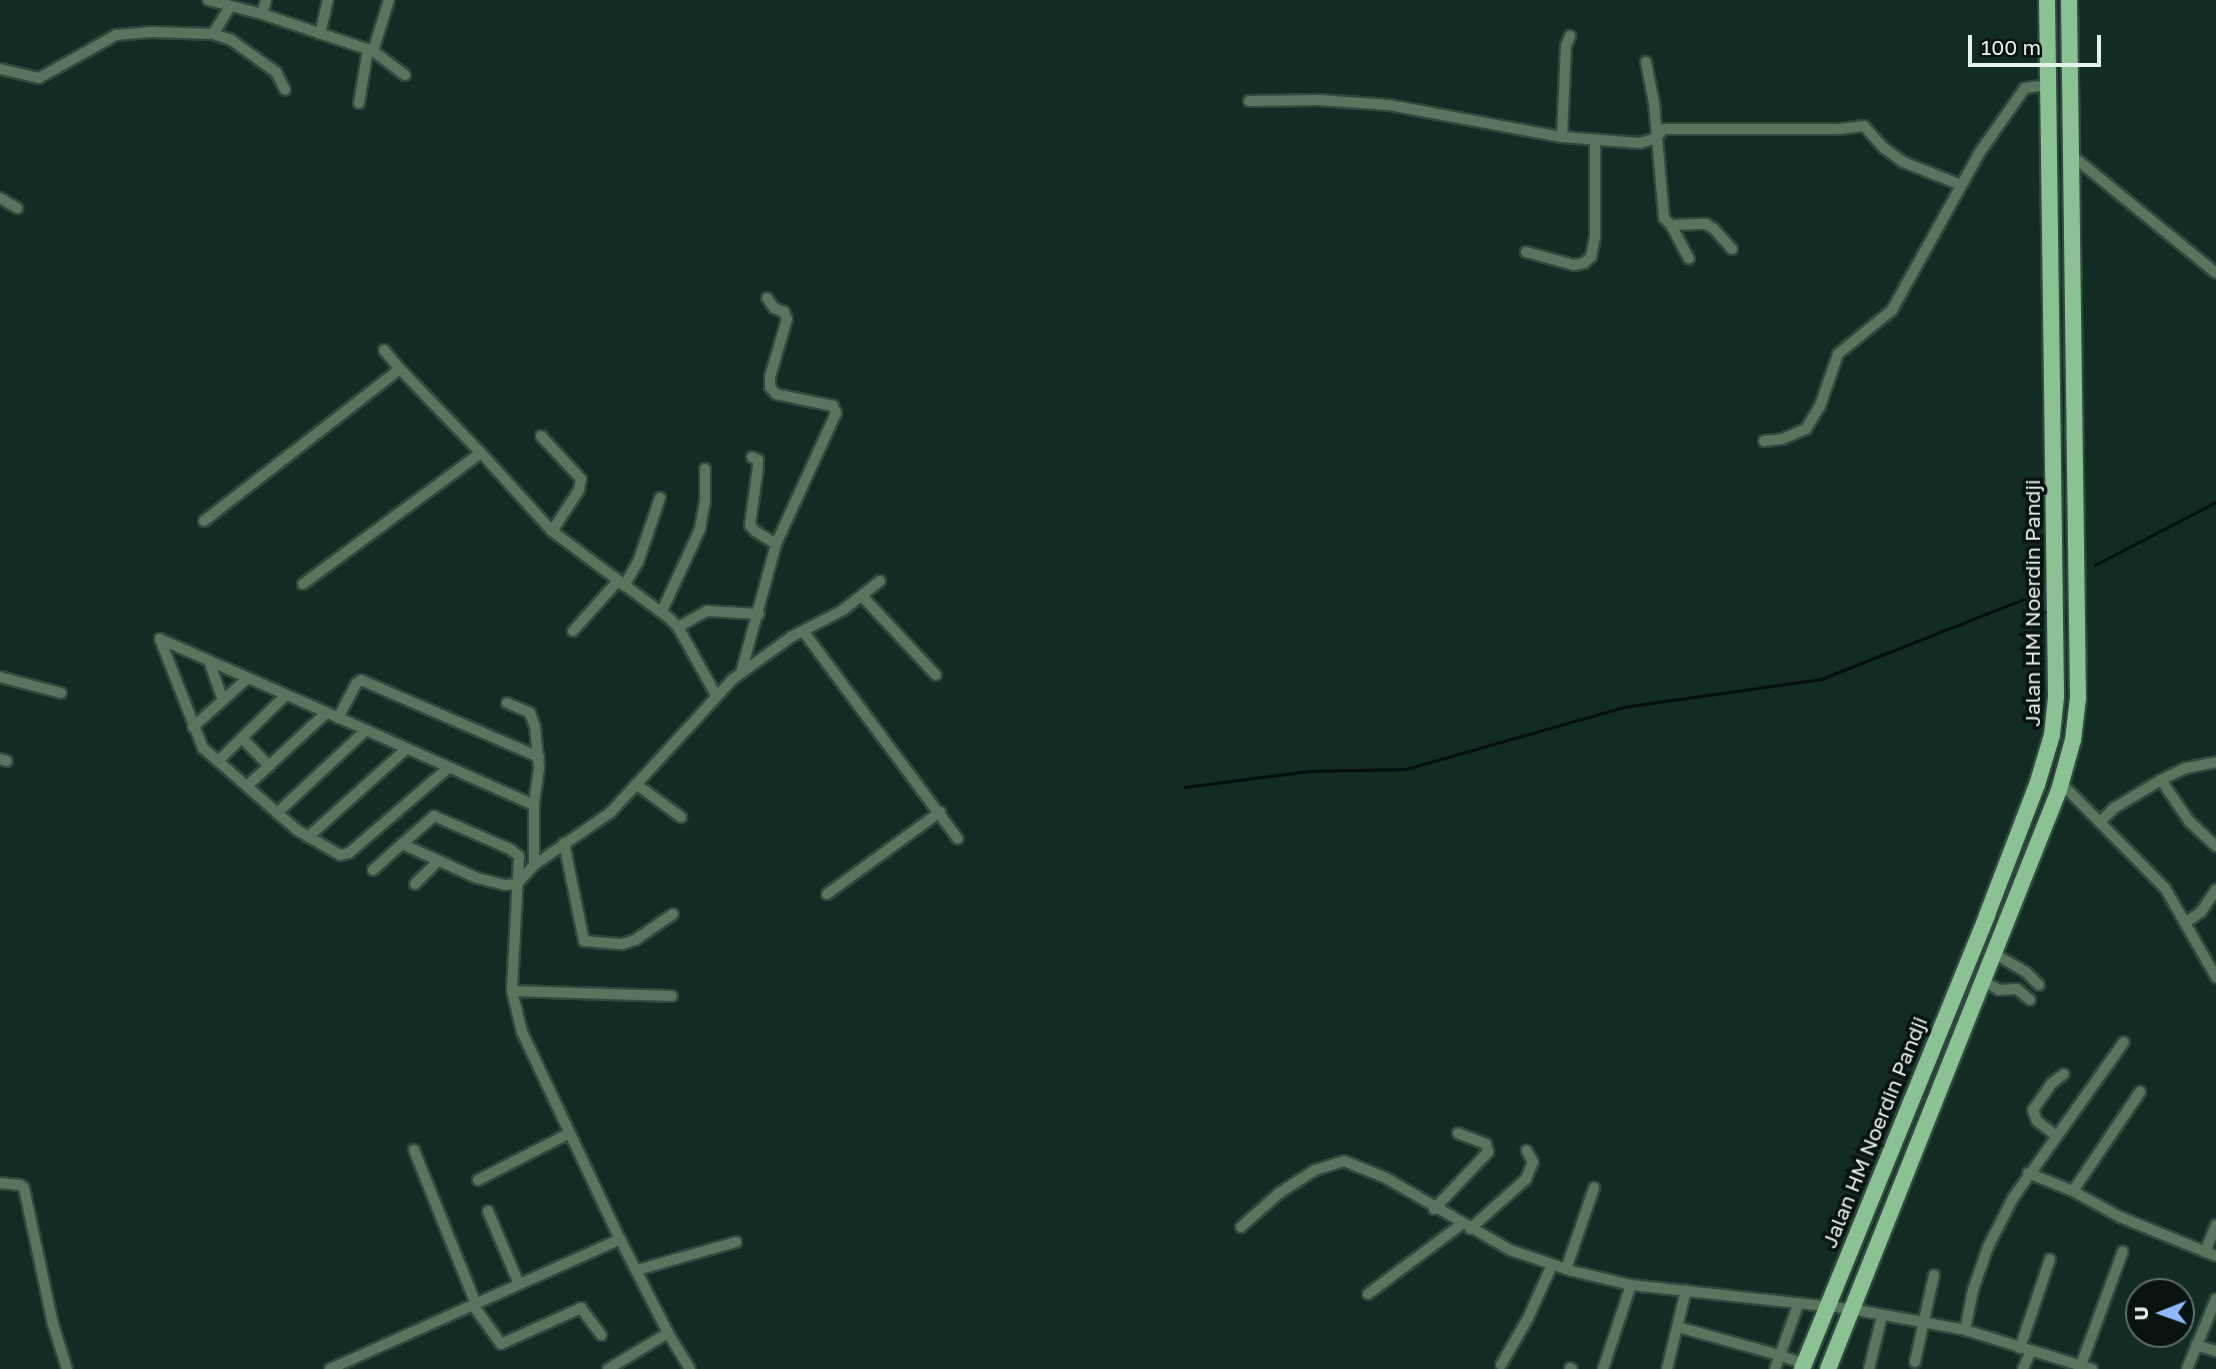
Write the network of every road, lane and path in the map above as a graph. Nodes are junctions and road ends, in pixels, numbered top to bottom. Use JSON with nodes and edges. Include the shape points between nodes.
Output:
{"nodes":[{"id":1,"x":208,"y":0,"type":"edge"},
{"id":2,"x":266,"y":0,"type":"edge"},
{"id":3,"x":328,"y":0,"type":"edge"},
{"id":4,"x":388,"y":0,"type":"edge"},
{"id":5,"x":2047,"y":0,"type":"edge"},
{"id":6,"x":2069,"y":0,"type":"edge"},
{"id":7,"x":230,"y":7,"type":"junction"},
{"id":8,"x":262,"y":14,"type":"junction"},
{"id":9,"x":213,"y":34,"type":"junction"},
{"id":10,"x":320,"y":34,"type":"junction"},
{"id":11,"x":1570,"y":36,"type":"dead end"},
{"id":12,"x":371,"y":50,"type":"junction"},
{"id":13,"x":1646,"y":62,"type":"dead end"},
{"id":14,"x":0,"y":69,"type":"edge"},
{"id":15,"x":405,"y":75,"type":"dead end"},
{"id":16,"x":2048,"y":85,"type":"junction"},
{"id":17,"x":285,"y":90,"type":"dead end"},
{"id":18,"x":1249,"y":101,"type":"dead end"},
{"id":19,"x":359,"y":103,"type":"dead end"},
{"id":20,"x":1562,"y":137,"type":"junction"},
{"id":21,"x":1657,"y":137,"type":"junction"},
{"id":22,"x":1595,"y":140,"type":"junction"},
{"id":23,"x":2070,"y":154,"type":"junction"},
{"id":24,"x":1961,"y":185,"type":"junction"},
{"id":25,"x":0,"y":198,"type":"edge"},
{"id":26,"x":17,"y":208,"type":"dead end"},
{"id":27,"x":1671,"y":225,"type":"junction"},
{"id":28,"x":1732,"y":249,"type":"dead end"},
{"id":29,"x":1526,"y":252,"type":"dead end"},
{"id":30,"x":1689,"y":259,"type":"dead end"},
{"id":31,"x":2216,"y":273,"type":"edge"},
{"id":32,"x":767,"y":298,"type":"dead end"},
{"id":33,"x":384,"y":350,"type":"dead end"},
{"id":34,"x":400,"y":369,"type":"junction"},
{"id":35,"x":541,"y":436,"type":"dead end"},
{"id":36,"x":1764,"y":441,"type":"dead end"},
{"id":37,"x":481,"y":453,"type":"junction"},
{"id":38,"x":752,"y":457,"type":"dead end"},
{"id":39,"x":705,"y":470,"type":"dead end"},
{"id":40,"x":660,"y":498,"type":"dead end"},
{"id":41,"x":204,"y":521,"type":"dead end"},
{"id":42,"x":552,"y":531,"type":"junction"},
{"id":43,"x":776,"y":544,"type":"junction"},
{"id":44,"x":880,"y":581,"type":"dead end"},
{"id":45,"x":303,"y":584,"type":"dead end"},
{"id":46,"x":620,"y":584,"type":"junction"},
{"id":47,"x":862,"y":596,"type":"junction"},
{"id":48,"x":662,"y":611,"type":"junction"},
{"id":49,"x":759,"y":614,"type":"junction"},
{"id":50,"x":678,"y":626,"type":"junction"},
{"id":51,"x":573,"y":631,"type":"dead end"},
{"id":52,"x":803,"y":631,"type":"junction"},
{"id":53,"x":209,"y":661,"type":"junction"},
{"id":54,"x":740,"y":673,"type":"junction"},
{"id":55,"x":936,"y":675,"type":"dead end"},
{"id":56,"x":0,"y":677,"type":"edge"},
{"id":57,"x":248,"y":678,"type":"junction"},
{"id":58,"x":61,"y":693,"type":"dead end"},
{"id":59,"x":286,"y":695,"type":"junction"},
{"id":60,"x":716,"y":695,"type":"junction"},
{"id":61,"x":223,"y":700,"type":"junction"},
{"id":62,"x":507,"y":703,"type":"dead end"},
{"id":63,"x":326,"y":713,"type":"junction"},
{"id":64,"x":338,"y":718,"type":"junction"},
{"id":65,"x":193,"y":727,"type":"junction"},
{"id":66,"x":366,"y":730,"type":"junction"},
{"id":67,"x":242,"y":738,"type":"junction"},
{"id":68,"x":405,"y":750,"type":"junction"},
{"id":69,"x":539,"y":757,"type":"junction"},
{"id":70,"x":218,"y":761,"type":"junction"},
{"id":71,"x":2216,"y":762,"type":"edge"},
{"id":72,"x":269,"y":766,"type":"junction"},
{"id":73,"x":448,"y":768,"type":"junction"},
{"id":74,"x":2161,"y":780,"type":"junction"},
{"id":75,"x":2061,"y":783,"type":"junction"},
{"id":76,"x":636,"y":784,"type":"junction"},
{"id":77,"x":247,"y":786,"type":"junction"},
{"id":78,"x":534,"y":805,"type":"junction"},
{"id":79,"x":940,"y":812,"type":"junction"},
{"id":80,"x":277,"y":813,"type":"junction"},
{"id":81,"x":681,"y":817,"type":"dead end"},
{"id":82,"x":2100,"y":822,"type":"junction"},
{"id":83,"x":309,"y":837,"type":"junction"},
{"id":84,"x":958,"y":839,"type":"dead end"},
{"id":85,"x":564,"y":843,"type":"junction"},
{"id":86,"x":402,"y":844,"type":"junction"},
{"id":87,"x":2216,"y":846,"type":"edge"},
{"id":88,"x":438,"y":861,"type":"junction"},
{"id":89,"x":534,"y":865,"type":"junction"},
{"id":90,"x":373,"y":870,"type":"dead end"},
{"id":91,"x":415,"y":884,"type":"dead end"},
{"id":92,"x":517,"y":884,"type":"junction"},
{"id":93,"x":2216,"y":890,"type":"edge"},
{"id":94,"x":827,"y":894,"type":"dead end"},
{"id":95,"x":673,"y":914,"type":"dead end"},
{"id":96,"x":2185,"y":923,"type":"junction"},
{"id":97,"x":1993,"y":953,"type":"junction"},
{"id":98,"x":2212,"y":961,"type":"edge"},
{"id":99,"x":2216,"y":978,"type":"edge"},
{"id":100,"x":1983,"y":981,"type":"junction"},
{"id":101,"x":2039,"y":985,"type":"dead end"},
{"id":102,"x":512,"y":991,"type":"junction"},
{"id":103,"x":672,"y":996,"type":"dead end"},
{"id":104,"x":2030,"y":1000,"type":"dead end"},
{"id":105,"x":2124,"y":1042,"type":"dead end"},
{"id":106,"x":2064,"y":1074,"type":"dead end"},
{"id":107,"x":2140,"y":1092,"type":"dead end"},
{"id":108,"x":570,"y":1133,"type":"junction"},
{"id":109,"x":1458,"y":1133,"type":"dead end"},
{"id":110,"x":2055,"y":1135,"type":"junction"},
{"id":111,"x":414,"y":1150,"type":"dead end"},
{"id":112,"x":1527,"y":1151,"type":"dead end"},
{"id":113,"x":2028,"y":1173,"type":"junction"},
{"id":114,"x":478,"y":1180,"type":"dead end"},
{"id":115,"x":0,"y":1183,"type":"edge"},
{"id":116,"x":1594,"y":1188,"type":"dead end"},
{"id":117,"x":2073,"y":1191,"type":"junction"},
{"id":118,"x":1434,"y":1209,"type":"junction"},
{"id":119,"x":488,"y":1211,"type":"dead end"},
{"id":120,"x":2216,"y":1225,"type":"edge"},
{"id":121,"x":1241,"y":1227,"type":"dead end"},
{"id":122,"x":1466,"y":1227,"type":"junction"},
{"id":123,"x":620,"y":1239,"type":"junction"},
{"id":124,"x":736,"y":1242,"type":"dead end"},
{"id":125,"x":2123,"y":1251,"type":"dead end"},
{"id":126,"x":2211,"y":1254,"type":"edge"},
{"id":127,"x":2050,"y":1259,"type":"dead end"},
{"id":128,"x":1552,"y":1265,"type":"junction"},
{"id":129,"x":642,"y":1268,"type":"junction"},
{"id":130,"x":1566,"y":1269,"type":"junction"},
{"id":131,"x":1934,"y":1275,"type":"dead end"},
{"id":132,"x":519,"y":1284,"type":"junction"},
{"id":133,"x":1631,"y":1285,"type":"junction"},
{"id":134,"x":1686,"y":1290,"type":"junction"},
{"id":135,"x":1368,"y":1294,"type":"dead end"},
{"id":136,"x":2216,"y":1299,"type":"edge"},
{"id":137,"x":475,"y":1304,"type":"junction"},
{"id":138,"x":1798,"y":1305,"type":"junction"},
{"id":139,"x":1824,"y":1308,"type":"junction"},
{"id":140,"x":1851,"y":1309,"type":"junction"},
{"id":141,"x":1882,"y":1316,"type":"junction"},
{"id":142,"x":1924,"y":1323,"type":"junction"},
{"id":143,"x":1678,"y":1327,"type":"junction"},
{"id":144,"x":1965,"y":1330,"type":"junction"},
{"id":145,"x":668,"y":1333,"type":"junction"},
{"id":146,"x":601,"y":1335,"type":"dead end"},
{"id":147,"x":2196,"y":1345,"type":"junction"},
{"id":148,"x":2025,"y":1349,"type":"junction"},
{"id":149,"x":2216,"y":1351,"type":"edge"},
{"id":150,"x":1779,"y":1354,"type":"junction"},
{"id":151,"x":1915,"y":1362,"type":"dead end"},
{"id":152,"x":1501,"y":1365,"type":"dead end"},
{"id":153,"x":1803,"y":1367,"type":"edge"},
{"id":154,"x":2086,"y":1367,"type":"edge"},
{"id":155,"x":1831,"y":1368,"type":"edge"},
{"id":156,"x":67,"y":1369,"type":"edge"},
{"id":157,"x":330,"y":1369,"type":"edge"},
{"id":158,"x":608,"y":1369,"type":"edge"},
{"id":159,"x":690,"y":1369,"type":"edge"},
{"id":160,"x":1603,"y":1369,"type":"edge"},
{"id":161,"x":1667,"y":1369,"type":"edge"},
{"id":162,"x":1774,"y":1369,"type":"edge"},
{"id":163,"x":1869,"y":1369,"type":"edge"},
{"id":164,"x":2023,"y":1369,"type":"edge"},
{"id":165,"x":2187,"y":1369,"type":"edge"}],
"edges":[{"from":1,"to":7,"type":"street"},
{"from":2,"to":8,"type":"street"},
{"from":3,"to":10,"type":"street"},
{"from":4,"to":12,"type":"street"},
{"from":5,"to":16,"type":"main road","name":"Jalan HM Noerdin Pandji"},
{"from":6,"to":23,"type":"main road","name":"Jalan HM Noerdin Pandji"},
{"from":7,"to":8,"type":"street"},
{"from":7,"to":9,"type":"street"},
{"from":8,"to":10,"type":"street"},
{"from":9,"to":14,"type":"street","via":[[117,35],[39,78]]},
{"from":9,"to":17,"type":"street","via":[[231,40],[276,72]]},
{"from":10,"to":12,"type":"street"},
{"from":11,"to":20,"type":"street"},
{"from":12,"to":15,"type":"street"},
{"from":12,"to":19,"type":"street"},
{"from":13,"to":21,"type":"street"},
{"from":16,"to":24,"type":"street","via":[[2025,88]]},
{"from":16,"to":139,"type":"main road","name":"Jalan HM Noerdin Pandji","via":[[2056,696],[2052,735],[2038,785],[1987,915]]},
{"from":18,"to":20,"type":"street","via":[[1319,100],[1417,108]]},
{"from":20,"to":22,"type":"street"},
{"from":21,"to":22,"type":"street","via":[[1640,143]]},
{"from":21,"to":24,"type":"street","via":[[1664,128],[1864,126],[1903,162]]},
{"from":21,"to":27,"type":"street","via":[[1664,218]]},
{"from":22,"to":29,"type":"street","via":[[1591,257],[1574,265]]},
{"from":23,"to":31,"type":"street"},
{"from":23,"to":75,"type":"main road","name":"Jalan HM Noerdin Pandji","via":[[2078,698]]},
{"from":24,"to":36,"type":"street","via":[[1892,310],[1838,354],[1820,406],[1806,429]]},
{"from":25,"to":26,"type":"street"},
{"from":27,"to":28,"type":"street","via":[[1706,224]]},
{"from":27,"to":30,"type":"street"},
{"from":32,"to":43,"type":"street","via":[[787,319],[770,377],[772,391],[833,406],[836,413]]},
{"from":33,"to":34,"type":"street"},
{"from":34,"to":37,"type":"street"},
{"from":34,"to":41,"type":"street"},
{"from":35,"to":42,"type":"street","via":[[581,479],[579,491]]},
{"from":37,"to":42,"type":"street"},
{"from":37,"to":45,"type":"street"},
{"from":38,"to":43,"type":"street","via":[[758,460],[758,467],[750,525]]},
{"from":39,"to":48,"type":"street","via":[[700,528]]},
{"from":40,"to":46,"type":"street","via":[[638,562]]},
{"from":42,"to":46,"type":"street"},
{"from":43,"to":49,"type":"street"},
{"from":44,"to":47,"type":"street"},
{"from":46,"to":48,"type":"street"},
{"from":46,"to":51,"type":"street"},
{"from":47,"to":52,"type":"street"},
{"from":47,"to":55,"type":"street"},
{"from":48,"to":50,"type":"street"},
{"from":49,"to":50,"type":"street","via":[[707,611]]},
{"from":49,"to":54,"type":"street"},
{"from":50,"to":60,"type":"street"},
{"from":52,"to":54,"type":"street"},
{"from":52,"to":79,"type":"street"},
{"from":53,"to":57,"type":"street"},
{"from":53,"to":61,"type":"street"},
{"from":53,"to":65,"type":"street","via":[[160,639]]},
{"from":54,"to":60,"type":"street"},
{"from":56,"to":58,"type":"street"},
{"from":57,"to":59,"type":"street"},
{"from":57,"to":61,"type":"street"},
{"from":59,"to":63,"type":"street"},
{"from":59,"to":67,"type":"street"},
{"from":60,"to":76,"type":"street"},
{"from":61,"to":65,"type":"street"},
{"from":62,"to":69,"type":"street","via":[[530,713]]},
{"from":63,"to":64,"type":"street"},
{"from":63,"to":72,"type":"street"},
{"from":64,"to":66,"type":"street"},
{"from":64,"to":69,"type":"street","via":[[361,680]]},
{"from":65,"to":70,"type":"street","via":[[203,748]]},
{"from":66,"to":68,"type":"street"},
{"from":66,"to":80,"type":"street"},
{"from":67,"to":70,"type":"street"},
{"from":67,"to":72,"type":"street"},
{"from":68,"to":73,"type":"street"},
{"from":68,"to":83,"type":"street"},
{"from":69,"to":78,"type":"street"},
{"from":70,"to":77,"type":"street"},
{"from":71,"to":74,"type":"street","via":[[2186,768]]},
{"from":72,"to":77,"type":"street"},
{"from":73,"to":78,"type":"street"},
{"from":73,"to":83,"type":"street","via":[[349,853],[340,855]]},
{"from":74,"to":82,"type":"street","via":[[2114,808]]},
{"from":74,"to":87,"type":"street","via":[[2189,821]]},
{"from":75,"to":82,"type":"street"},
{"from":75,"to":97,"type":"main road","name":"Jalan HM Noerdin Pandji"},
{"from":76,"to":81,"type":"street"},
{"from":76,"to":85,"type":"street","via":[[611,812]]},
{"from":77,"to":80,"type":"street"},
{"from":78,"to":89,"type":"street"},
{"from":79,"to":84,"type":"street"},
{"from":79,"to":94,"type":"street"},
{"from":80,"to":83,"type":"street"},
{"from":82,"to":96,"type":"street","via":[[2165,888]]},
{"from":85,"to":89,"type":"street"},
{"from":85,"to":95,"type":"street","via":[[584,941],[635,940]]},
{"from":86,"to":88,"type":"street"},
{"from":86,"to":90,"type":"street"},
{"from":86,"to":92,"type":"street","via":[[429,818],[439,817],[516,852],[520,860]]},
{"from":88,"to":91,"type":"street"},
{"from":88,"to":92,"type":"street","via":[[493,883]]},
{"from":89,"to":92,"type":"street"},
{"from":92,"to":102,"type":"street"},
{"from":93,"to":96,"type":"street","via":[[2201,912]]},
{"from":96,"to":98,"type":"street"},
{"from":97,"to":100,"type":"main road","name":"Jalan HM Noerdin Pandji"},
{"from":97,"to":101,"type":"street"},
{"from":98,"to":99,"type":"street"},
{"from":100,"to":104,"type":"street","via":[[1999,990],[2017,989]]},
{"from":100,"to":140,"type":"main road","name":"Jalan HM Noerdin Pandji"},
{"from":102,"to":103,"type":"street"},
{"from":102,"to":108,"type":"street","via":[[522,1032]]},
{"from":105,"to":110,"type":"street"},
{"from":106,"to":110,"type":"street","via":[[2033,1110],[2037,1121]]},
{"from":107,"to":117,"type":"street"},
{"from":108,"to":114,"type":"street"},
{"from":108,"to":123,"type":"street"},
{"from":109,"to":118,"type":"street","via":[[1486,1144],[1488,1152]]},
{"from":110,"to":113,"type":"street"},
{"from":111,"to":137,"type":"street"},
{"from":112,"to":122,"type":"street","via":[[1534,1162],[1526,1179]]},
{"from":113,"to":117,"type":"street"},
{"from":113,"to":144,"type":"street","via":[[1988,1247]]},
{"from":115,"to":156,"type":"street","via":[[24,1188]]},
{"from":116,"to":130,"type":"street"},
{"from":117,"to":126,"type":"street","via":[[2120,1217]]},
{"from":118,"to":121,"type":"street","via":[[1386,1178],[1338,1161],[1278,1194]]},
{"from":118,"to":122,"type":"street"},
{"from":119,"to":132,"type":"street"},
{"from":120,"to":126,"type":"street"},
{"from":122,"to":128,"type":"street"},
{"from":122,"to":135,"type":"street"},
{"from":123,"to":129,"type":"street"},
{"from":123,"to":132,"type":"street"},
{"from":124,"to":129,"type":"street"},
{"from":125,"to":154,"type":"street"},
{"from":127,"to":148,"type":"street"},
{"from":128,"to":130,"type":"street"},
{"from":128,"to":152,"type":"street"},
{"from":129,"to":145,"type":"street"},
{"from":130,"to":133,"type":"street"},
{"from":131,"to":142,"type":"street"},
{"from":132,"to":137,"type":"street"},
{"from":133,"to":134,"type":"street"},
{"from":133,"to":160,"type":"street"},
{"from":134,"to":138,"type":"street"},
{"from":134,"to":143,"type":"street"},
{"from":136,"to":147,"type":"street"},
{"from":137,"to":146,"type":"street","via":[[501,1345],[580,1308]]},
{"from":137,"to":157,"type":"street"},
{"from":138,"to":139,"type":"street"},
{"from":138,"to":150,"type":"street"},
{"from":139,"to":140,"type":"street"},
{"from":139,"to":153,"type":"main road","name":"Jalan HM Noerdin Pandji"},
{"from":140,"to":141,"type":"street"},
{"from":140,"to":155,"type":"main road","name":"Jalan HM Noerdin Pandji"},
{"from":141,"to":142,"type":"street"},
{"from":141,"to":163,"type":"street"},
{"from":142,"to":144,"type":"street"},
{"from":142,"to":151,"type":"street"},
{"from":143,"to":150,"type":"street"},
{"from":143,"to":161,"type":"street"},
{"from":144,"to":148,"type":"street"},
{"from":145,"to":158,"type":"street"},
{"from":145,"to":159,"type":"street"},
{"from":147,"to":149,"type":"street"},
{"from":147,"to":165,"type":"street"},
{"from":148,"to":154,"type":"street"},
{"from":148,"to":164,"type":"street"},
{"from":150,"to":153,"type":"street"},
{"from":150,"to":162,"type":"street"}]}
